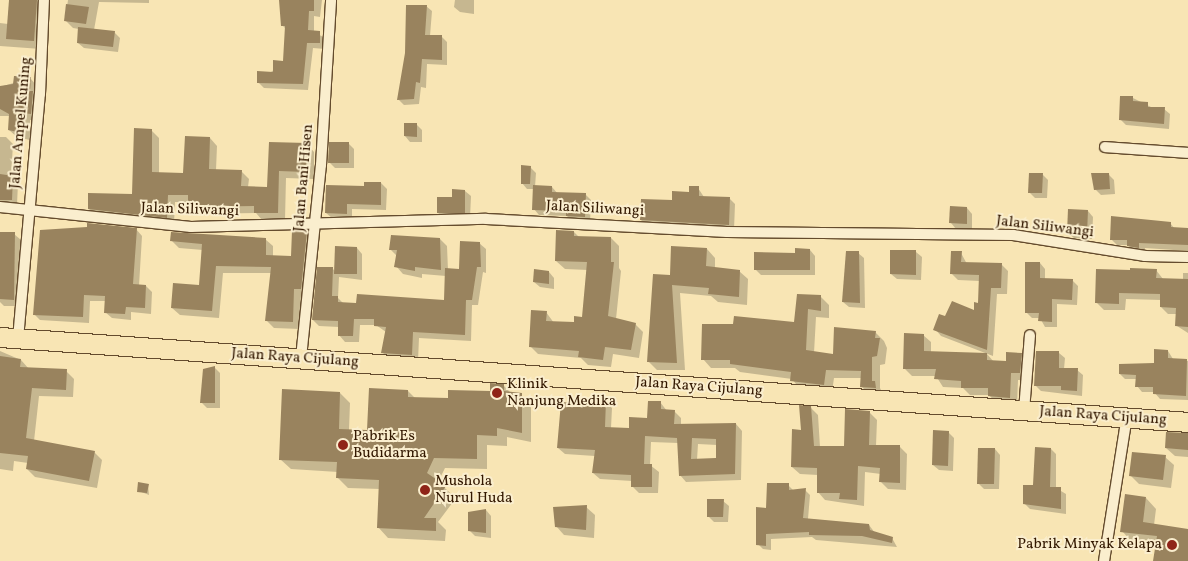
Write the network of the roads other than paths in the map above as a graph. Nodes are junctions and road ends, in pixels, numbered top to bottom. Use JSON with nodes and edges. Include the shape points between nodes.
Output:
{"nodes":[{"id":1,"x":44,"y":0,"type":"edge"},
{"id":2,"x":331,"y":0,"type":"edge"},
{"id":3,"x":1104,"y":147,"type":"dead end"},
{"id":4,"x":1188,"y":153,"type":"edge"},
{"id":5,"x":0,"y":207,"type":"edge"},
{"id":6,"x":28,"y":210,"type":"junction"},
{"id":7,"x":315,"y":224,"type":"junction"},
{"id":8,"x":1188,"y":257,"type":"edge"},
{"id":9,"x":1030,"y":335,"type":"dead end"},
{"id":10,"x":9,"y":338,"type":"edge"},
{"id":11,"x":301,"y":358,"type":"junction"},
{"id":12,"x":1024,"y":410,"type":"junction"},
{"id":13,"x":1127,"y":416,"type":"junction"},
{"id":14,"x":1188,"y":422,"type":"edge"},
{"id":15,"x":1104,"y":561,"type":"edge"}],
"edges":[{"from":1,"to":6,"type":"street","name":"Jalan Ampel Kuning","via":[[40,94]]},
{"from":2,"to":7,"type":"street","name":"Jalan Bani Hisen"},
{"from":3,"to":4,"type":"street"},
{"from":5,"to":6,"type":"street","name":"Jalan Siliwangi"},
{"from":6,"to":7,"type":"street","name":"Jalan Siliwangi","via":[[191,227]]},
{"from":6,"to":10,"type":"street","name":"Jalan Ampel Kuning"},
{"from":7,"to":8,"type":"street","name":"Jalan Siliwangi","via":[[486,219],[727,232],[1013,235],[1145,256]]},
{"from":7,"to":11,"type":"street","name":"Jalan Bani Hisen"},
{"from":9,"to":12,"type":"street"},
{"from":10,"to":11,"type":"highway","name":"Jalan Raya Cijulang"},
{"from":11,"to":12,"type":"highway","name":"Jalan Raya Cijulang"},
{"from":12,"to":13,"type":"highway","name":"Jalan Raya Cijulang"},
{"from":13,"to":14,"type":"highway","name":"Jalan Raya Cijulang"},
{"from":13,"to":15,"type":"street"}]}
